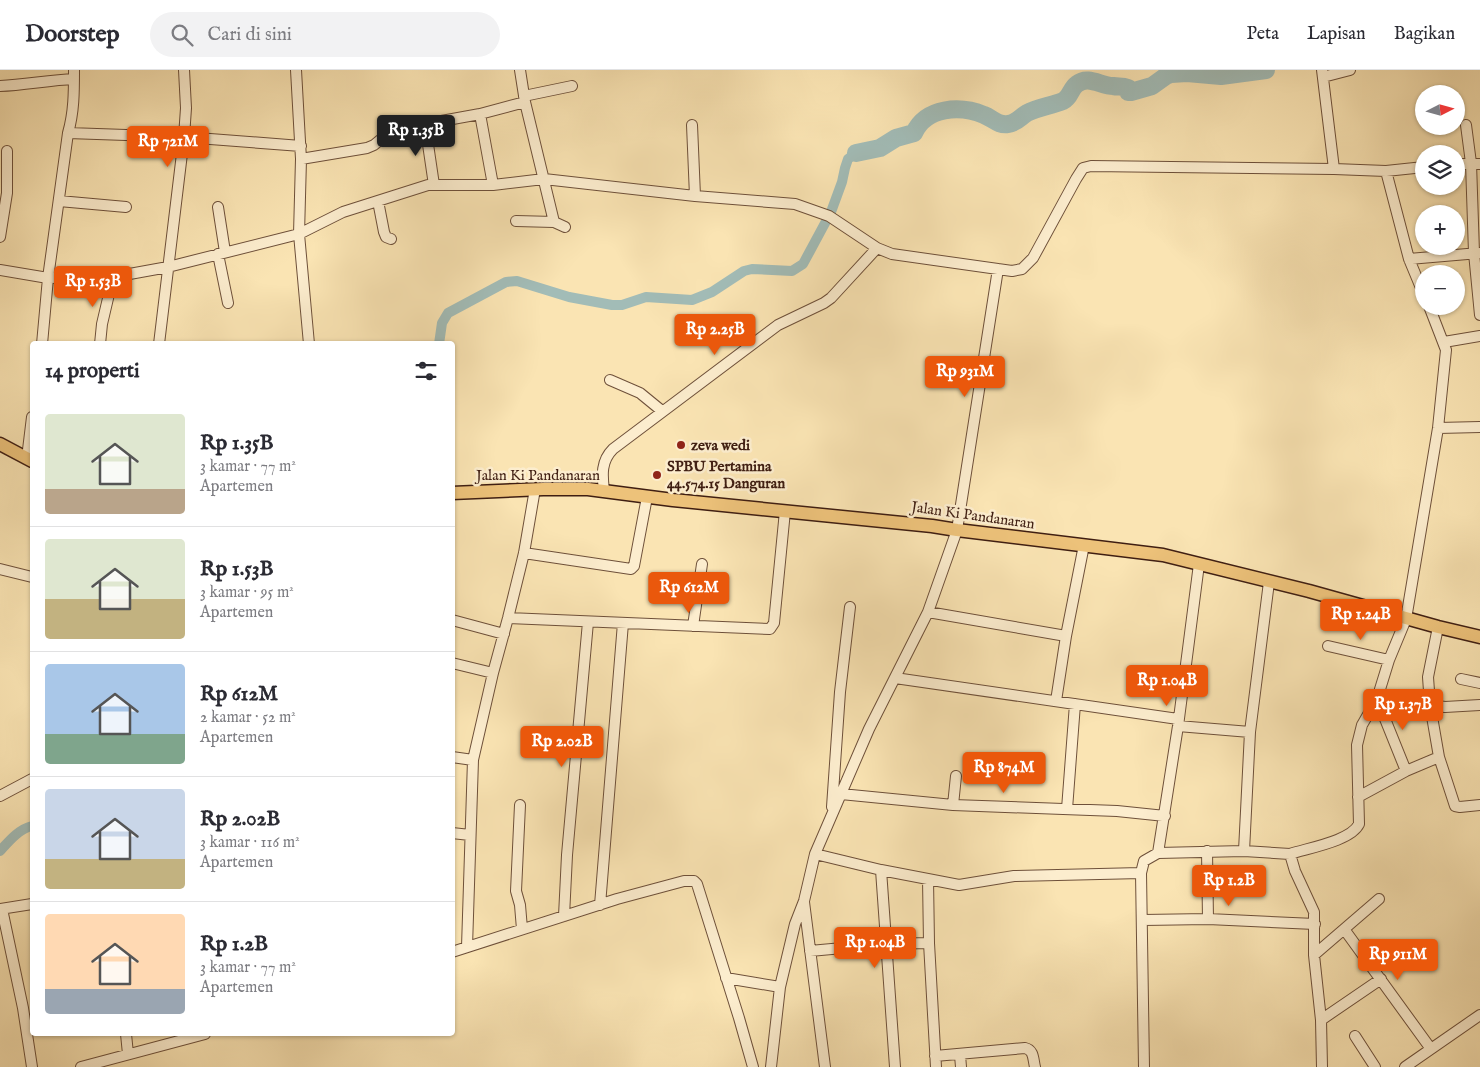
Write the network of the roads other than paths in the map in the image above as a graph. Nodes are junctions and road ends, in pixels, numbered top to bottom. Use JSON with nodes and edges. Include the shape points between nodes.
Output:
{"nodes":[{"id":1,"x":184,"y":70,"type":"edge"},
{"id":2,"x":296,"y":70,"type":"edge"},
{"id":3,"x":520,"y":70,"type":"edge"},
{"id":4,"x":1350,"y":70,"type":"edge"},
{"id":5,"x":1322,"y":74,"type":"edge"},
{"id":6,"x":74,"y":75,"type":"edge"},
{"id":7,"x":0,"y":86,"type":"edge"},
{"id":8,"x":572,"y":86,"type":"dead end"},
{"id":9,"x":524,"y":99,"type":"junction"},
{"id":10,"x":480,"y":114,"type":"junction"},
{"id":11,"x":425,"y":124,"type":"junction"},
{"id":12,"x":1466,"y":124,"type":"dead end"},
{"id":13,"x":692,"y":125,"type":"dead end"},
{"id":14,"x":68,"y":132,"type":"junction"},
{"id":15,"x":184,"y":137,"type":"junction"},
{"id":16,"x":301,"y":146,"type":"junction"},
{"id":17,"x":8,"y":152,"type":"dead end"},
{"id":18,"x":301,"y":158,"type":"junction"},
{"id":19,"x":1475,"y":163,"type":"edge"},
{"id":20,"x":1334,"y":169,"type":"junction"},
{"id":21,"x":1415,"y":169,"type":"edge"},
{"id":22,"x":1386,"y":171,"type":"junction"},
{"id":23,"x":544,"y":179,"type":"junction"},
{"id":24,"x":493,"y":185,"type":"junction"},
{"id":25,"x":434,"y":186,"type":"junction"},
{"id":26,"x":695,"y":196,"type":"junction"},
{"id":27,"x":59,"y":201,"type":"junction"},
{"id":28,"x":378,"y":201,"type":"junction"},
{"id":29,"x":126,"y":207,"type":"dead end"},
{"id":30,"x":218,"y":207,"type":"dead end"},
{"id":31,"x":516,"y":221,"type":"dead end"},
{"id":32,"x":554,"y":222,"type":"junction"},
{"id":33,"x":565,"y":227,"type":"dead end"},
{"id":34,"x":299,"y":234,"type":"junction"},
{"id":35,"x":0,"y":237,"type":"edge"},
{"id":36,"x":391,"y":239,"type":"dead end"},
{"id":37,"x":876,"y":248,"type":"junction"},
{"id":38,"x":221,"y":253,"type":"junction"},
{"id":39,"x":1477,"y":253,"type":"edge"},
{"id":40,"x":1408,"y":259,"type":"junction"},
{"id":41,"x":168,"y":267,"type":"junction"},
{"id":42,"x":0,"y":270,"type":"edge"},
{"id":43,"x":998,"y":270,"type":"junction"},
{"id":44,"x":1415,"y":274,"type":"edge"},
{"id":45,"x":113,"y":277,"type":"junction"},
{"id":46,"x":48,"y":278,"type":"junction"},
{"id":47,"x":228,"y":303,"type":"dead end"},
{"id":48,"x":1433,"y":315,"type":"edge"},
{"id":49,"x":1480,"y":315,"type":"edge"},
{"id":50,"x":1480,"y":336,"type":"edge"},
{"id":51,"x":42,"y":341,"type":"edge"},
{"id":52,"x":100,"y":341,"type":"edge"},
{"id":53,"x":159,"y":341,"type":"edge"},
{"id":54,"x":309,"y":341,"type":"edge"},
{"id":55,"x":1444,"y":342,"type":"junction"},
{"id":56,"x":610,"y":380,"type":"dead end"},
{"id":57,"x":662,"y":411,"type":"junction"},
{"id":58,"x":1480,"y":427,"type":"edge"},
{"id":59,"x":1438,"y":428,"type":"junction"},
{"id":60,"x":0,"y":444,"type":"edge"},
{"id":61,"x":30,"y":460,"type":"edge"},
{"id":62,"x":535,"y":489,"type":"junction"},
{"id":63,"x":604,"y":490,"type":"junction"},
{"id":64,"x":455,"y":493,"type":"edge"},
{"id":65,"x":647,"y":497,"type":"junction"},
{"id":66,"x":785,"y":511,"type":"junction"},
{"id":67,"x":957,"y":530,"type":"junction"},
{"id":68,"x":1084,"y":545,"type":"junction"},
{"id":69,"x":524,"y":553,"type":"junction"},
{"id":70,"x":702,"y":564,"type":"dead end"},
{"id":71,"x":1199,"y":564,"type":"junction"},
{"id":72,"x":0,"y":569,"type":"edge"},
{"id":73,"x":30,"y":577,"type":"edge"},
{"id":74,"x":1269,"y":582,"type":"junction"},
{"id":75,"x":850,"y":607,"type":"dead end"},
{"id":76,"x":928,"y":612,"type":"junction"},
{"id":77,"x":508,"y":618,"type":"junction"},
{"id":78,"x":1406,"y":619,"type":"junction"},
{"id":79,"x":455,"y":621,"type":"edge"},
{"id":80,"x":588,"y":622,"type":"junction"},
{"id":81,"x":623,"y":623,"type":"junction"},
{"id":82,"x":692,"y":626,"type":"junction"},
{"id":83,"x":1438,"y":627,"type":"junction"},
{"id":84,"x":504,"y":634,"type":"junction"},
{"id":85,"x":1066,"y":636,"type":"junction"},
{"id":86,"x":1480,"y":638,"type":"edge"},
{"id":87,"x":1328,"y":646,"type":"dead end"},
{"id":88,"x":1390,"y":660,"type":"junction"},
{"id":89,"x":455,"y":664,"type":"edge"},
{"id":90,"x":492,"y":673,"type":"junction"},
{"id":91,"x":895,"y":678,"type":"junction"},
{"id":92,"x":1461,"y":679,"type":"dead end"},
{"id":93,"x":1480,"y":682,"type":"edge"},
{"id":94,"x":1377,"y":699,"type":"junction"},
{"id":95,"x":1056,"y":701,"type":"junction"},
{"id":96,"x":1075,"y":704,"type":"junction"},
{"id":97,"x":1480,"y":705,"type":"edge"},
{"id":98,"x":1430,"y":706,"type":"junction"},
{"id":99,"x":1178,"y":723,"type":"junction"},
{"id":100,"x":1250,"y":732,"type":"junction"},
{"id":101,"x":455,"y":757,"type":"edge"},
{"id":102,"x":1439,"y":757,"type":"junction"},
{"id":103,"x":473,"y":760,"type":"junction"},
{"id":104,"x":1406,"y":772,"type":"junction"},
{"id":105,"x":956,"y":776,"type":"dead end"},
{"id":106,"x":30,"y":780,"type":"edge"},
{"id":107,"x":841,"y":794,"type":"junction"},
{"id":108,"x":0,"y":796,"type":"edge"},
{"id":109,"x":1358,"y":797,"type":"junction"},
{"id":110,"x":520,"y":805,"type":"dead end"},
{"id":111,"x":952,"y":805,"type":"junction"},
{"id":112,"x":1480,"y":805,"type":"edge"},
{"id":113,"x":1067,"y":809,"type":"junction"},
{"id":114,"x":831,"y":816,"type":"junction"},
{"id":115,"x":1165,"y":816,"type":"junction"},
{"id":116,"x":455,"y":833,"type":"edge"},
{"id":117,"x":470,"y":835,"type":"junction"},
{"id":118,"x":1207,"y":851,"type":"junction"},
{"id":119,"x":1244,"y":851,"type":"junction"},
{"id":120,"x":1158,"y":853,"type":"junction"},
{"id":121,"x":815,"y":854,"type":"junction"},
{"id":122,"x":1290,"y":854,"type":"junction"},
{"id":123,"x":881,"y":870,"type":"junction"},
{"id":124,"x":1141,"y":873,"type":"junction"},
{"id":125,"x":928,"y":879,"type":"junction"},
{"id":126,"x":1379,"y":899,"type":"dead end"},
{"id":127,"x":804,"y":901,"type":"junction"},
{"id":128,"x":30,"y":904,"type":"edge"},
{"id":129,"x":600,"y":904,"type":"junction"},
{"id":130,"x":1,"y":909,"type":"edge"},
{"id":131,"x":564,"y":916,"type":"junction"},
{"id":132,"x":1208,"y":919,"type":"junction"},
{"id":133,"x":1143,"y":920,"type":"junction"},
{"id":134,"x":1315,"y":924,"type":"junction"},
{"id":135,"x":522,"y":929,"type":"junction"},
{"id":136,"x":1344,"y":929,"type":"junction"},
{"id":137,"x":929,"y":943,"type":"junction"},
{"id":138,"x":886,"y":944,"type":"junction"},
{"id":139,"x":466,"y":947,"type":"junction"},
{"id":140,"x":455,"y":951,"type":"edge"},
{"id":141,"x":810,"y":952,"type":"junction"},
{"id":142,"x":1314,"y":955,"type":"junction"},
{"id":143,"x":726,"y":978,"type":"junction"},
{"id":144,"x":1381,"y":979,"type":"junction"},
{"id":145,"x":780,"y":987,"type":"junction"},
{"id":146,"x":28,"y":1008,"type":"edge"},
{"id":147,"x":1480,"y":1015,"type":"edge"},
{"id":148,"x":1321,"y":1020,"type":"junction"},
{"id":149,"x":126,"y":1036,"type":"edge"},
{"id":150,"x":196,"y":1036,"type":"edge"},
{"id":151,"x":1355,"y":1036,"type":"dead end"},
{"id":152,"x":1431,"y":1049,"type":"junction"},
{"id":153,"x":128,"y":1054,"type":"junction"},
{"id":154,"x":960,"y":1055,"type":"junction"},
{"id":155,"x":935,"y":1056,"type":"junction"},
{"id":156,"x":32,"y":1067,"type":"edge"},
{"id":157,"x":81,"y":1067,"type":"edge"},
{"id":158,"x":753,"y":1067,"type":"edge"},
{"id":159,"x":772,"y":1067,"type":"edge"},
{"id":160,"x":825,"y":1067,"type":"edge"},
{"id":161,"x":895,"y":1067,"type":"edge"},
{"id":162,"x":936,"y":1067,"type":"edge"},
{"id":163,"x":961,"y":1067,"type":"edge"},
{"id":164,"x":1035,"y":1067,"type":"edge"},
{"id":165,"x":1144,"y":1067,"type":"edge"},
{"id":166,"x":1322,"y":1067,"type":"edge"},
{"id":167,"x":1375,"y":1067,"type":"edge"},
{"id":168,"x":1405,"y":1067,"type":"edge"}],
"edges":[{"from":1,"to":15,"type":"street"},
{"from":2,"to":16,"type":"street"},
{"from":3,"to":9,"type":"street"},
{"from":4,"to":5,"type":"street"},
{"from":5,"to":20,"type":"street"},
{"from":6,"to":7,"type":"street"},
{"from":6,"to":14,"type":"street","via":[[73,111]]},
{"from":8,"to":9,"type":"street"},
{"from":9,"to":10,"type":"street"},
{"from":9,"to":23,"type":"street"},
{"from":10,"to":11,"type":"street"},
{"from":10,"to":24,"type":"street"},
{"from":11,"to":18,"type":"street","via":[[367,148]]},
{"from":11,"to":25,"type":"street"},
{"from":12,"to":19,"type":"street"},
{"from":13,"to":26,"type":"street"},
{"from":14,"to":15,"type":"street"},
{"from":14,"to":27,"type":"street"},
{"from":15,"to":16,"type":"street"},
{"from":15,"to":41,"type":"street"},
{"from":16,"to":18,"type":"street"},
{"from":17,"to":35,"type":"street","via":[[7,193]]},
{"from":18,"to":34,"type":"street"},
{"from":19,"to":39,"type":"street"},
{"from":20,"to":22,"type":"street"},
{"from":20,"to":43,"type":"street","via":[[1082,168],[1034,258],[1020,270]]},
{"from":21,"to":22,"type":"street"},
{"from":22,"to":40,"type":"street"},
{"from":23,"to":24,"type":"street"},
{"from":23,"to":26,"type":"street"},
{"from":23,"to":32,"type":"street"},
{"from":24,"to":25,"type":"street"},
{"from":25,"to":28,"type":"street","via":[[428,185]]},
{"from":26,"to":37,"type":"street","via":[[795,204],[829,216]]},
{"from":27,"to":29,"type":"street"},
{"from":27,"to":46,"type":"street"},
{"from":28,"to":34,"type":"street","via":[[343,212]]},
{"from":28,"to":36,"type":"street","via":[[384,232]]},
{"from":30,"to":38,"type":"street"},
{"from":31,"to":32,"type":"street"},
{"from":32,"to":33,"type":"street"},
{"from":34,"to":38,"type":"street"},
{"from":34,"to":54,"type":"street"},
{"from":37,"to":43,"type":"street","via":[[892,254]]},
{"from":37,"to":57,"type":"street","via":[[831,298],[778,325]]},
{"from":38,"to":41,"type":"street"},
{"from":38,"to":47,"type":"street"},
{"from":39,"to":40,"type":"street"},
{"from":39,"to":49,"type":"street"},
{"from":40,"to":44,"type":"street"},
{"from":41,"to":45,"type":"street"},
{"from":41,"to":53,"type":"street"},
{"from":42,"to":46,"type":"street"},
{"from":43,"to":67,"type":"street"},
{"from":45,"to":46,"type":"street"},
{"from":45,"to":52,"type":"street"},
{"from":46,"to":51,"type":"street"},
{"from":48,"to":55,"type":"street"},
{"from":50,"to":55,"type":"street"},
{"from":55,"to":59,"type":"street","via":[[1446,357]]},
{"from":56,"to":57,"type":"street","via":[[640,392]]},
{"from":57,"to":63,"type":"street","via":[[610,453],[603,471]]},
{"from":58,"to":59,"type":"street"},
{"from":59,"to":78,"type":"street"},
{"from":60,"to":61,"type":"main road"},
{"from":62,"to":63,"type":"main road","name":"Jalan Ki Pandanaran"},
{"from":62,"to":64,"type":"main road","name":"Jalan Ki Pandanaran"},
{"from":62,"to":69,"type":"street"},
{"from":63,"to":65,"type":"main road","name":"Jalan Ki Pandanaran"},
{"from":65,"to":66,"type":"main road","name":"Jalan Ki Pandanaran"},
{"from":65,"to":69,"type":"street","via":[[631,569]]},
{"from":66,"to":67,"type":"main road","name":"Jalan Ki Pandanaran"},
{"from":66,"to":82,"type":"street","via":[[772,626],[769,629]]},
{"from":67,"to":68,"type":"main road","name":"Jalan Ki Pandanaran"},
{"from":67,"to":76,"type":"street"},
{"from":68,"to":71,"type":"main road","name":"Jalan Ki Pandanaran"},
{"from":68,"to":85,"type":"street"},
{"from":69,"to":77,"type":"street"},
{"from":70,"to":82,"type":"street"},
{"from":71,"to":74,"type":"main road","name":"Jalan Ki Pandanaran"},
{"from":71,"to":99,"type":"street"},
{"from":72,"to":73,"type":"street"},
{"from":74,"to":78,"type":"main road","name":"Jalan Ki Pandanaran"},
{"from":74,"to":100,"type":"street"},
{"from":75,"to":114,"type":"street"},
{"from":76,"to":85,"type":"street"},
{"from":76,"to":91,"type":"street"},
{"from":77,"to":80,"type":"street"},
{"from":77,"to":84,"type":"street"},
{"from":78,"to":83,"type":"main road","name":"Jalan Ki Pandanaran"},
{"from":78,"to":88,"type":"street"},
{"from":79,"to":84,"type":"street"},
{"from":80,"to":81,"type":"street"},
{"from":80,"to":131,"type":"street"},
{"from":81,"to":82,"type":"street"},
{"from":81,"to":129,"type":"street"},
{"from":83,"to":86,"type":"main road","name":"Jalan Ki Pandanaran"},
{"from":83,"to":98,"type":"street","via":[[1428,677]]},
{"from":84,"to":90,"type":"street"},
{"from":85,"to":95,"type":"street"},
{"from":87,"to":88,"type":"street"},
{"from":88,"to":94,"type":"street"},
{"from":89,"to":90,"type":"street"},
{"from":90,"to":103,"type":"street"},
{"from":91,"to":95,"type":"street"},
{"from":91,"to":107,"type":"street"},
{"from":92,"to":93,"type":"street"},
{"from":94,"to":104,"type":"street"},
{"from":94,"to":109,"type":"street","via":[[1362,725],[1357,744]]},
{"from":95,"to":96,"type":"street"},
{"from":96,"to":99,"type":"street"},
{"from":96,"to":113,"type":"street"},
{"from":97,"to":98,"type":"street"},
{"from":98,"to":102,"type":"street"},
{"from":99,"to":100,"type":"street"},
{"from":99,"to":115,"type":"street"},
{"from":100,"to":119,"type":"street"},
{"from":101,"to":103,"type":"street"},
{"from":102,"to":104,"type":"street"},
{"from":102,"to":112,"type":"street","via":[[1455,806]]},
{"from":103,"to":117,"type":"street"},
{"from":104,"to":109,"type":"street"},
{"from":105,"to":111,"type":"street"},
{"from":106,"to":108,"type":"street"},
{"from":107,"to":111,"type":"street"},
{"from":107,"to":114,"type":"street"},
{"from":109,"to":122,"type":"street","via":[[1359,824],[1354,832]]},
{"from":110,"to":135,"type":"street","via":[[516,891]]},
{"from":111,"to":113,"type":"street"},
{"from":113,"to":115,"type":"street"},
{"from":114,"to":121,"type":"street"},
{"from":115,"to":120,"type":"street"},
{"from":116,"to":117,"type":"street"},
{"from":117,"to":139,"type":"street"},
{"from":118,"to":119,"type":"street"},
{"from":118,"to":120,"type":"street"},
{"from":118,"to":132,"type":"street"},
{"from":119,"to":122,"type":"street"},
{"from":120,"to":124,"type":"street","via":[[1144,861]]},
{"from":121,"to":123,"type":"street"},
{"from":121,"to":127,"type":"street"},
{"from":122,"to":134,"type":"street","via":[[1312,906]]},
{"from":123,"to":125,"type":"street"},
{"from":123,"to":138,"type":"street"},
{"from":124,"to":125,"type":"street","via":[[1014,876],[965,885]]},
{"from":124,"to":133,"type":"street"},
{"from":125,"to":137,"type":"street"},
{"from":126,"to":136,"type":"street"},
{"from":127,"to":141,"type":"street"},
{"from":127,"to":145,"type":"street"},
{"from":128,"to":130,"type":"street"},
{"from":129,"to":131,"type":"street"},
{"from":129,"to":143,"type":"street","via":[[694,881]]},
{"from":130,"to":146,"type":"street"},
{"from":131,"to":135,"type":"street"},
{"from":132,"to":133,"type":"street"},
{"from":132,"to":134,"type":"street"},
{"from":133,"to":165,"type":"street"},
{"from":134,"to":142,"type":"street"},
{"from":135,"to":139,"type":"street"},
{"from":136,"to":142,"type":"street"},
{"from":136,"to":144,"type":"street"},
{"from":137,"to":138,"type":"street"},
{"from":137,"to":155,"type":"street"},
{"from":138,"to":141,"type":"street"},
{"from":138,"to":161,"type":"street"},
{"from":139,"to":140,"type":"street"},
{"from":141,"to":160,"type":"street"},
{"from":142,"to":148,"type":"street"},
{"from":143,"to":145,"type":"street"},
{"from":143,"to":158,"type":"street"},
{"from":144,"to":148,"type":"street"},
{"from":144,"to":152,"type":"street"},
{"from":145,"to":159,"type":"street"},
{"from":146,"to":156,"type":"street"},
{"from":147,"to":152,"type":"street"},
{"from":148,"to":166,"type":"street"},
{"from":149,"to":153,"type":"street"},
{"from":150,"to":153,"type":"street"},
{"from":151,"to":167,"type":"street"},
{"from":152,"to":168,"type":"street"},
{"from":153,"to":157,"type":"street"},
{"from":154,"to":155,"type":"street"},
{"from":154,"to":163,"type":"street"},
{"from":154,"to":164,"type":"street","via":[[1025,1048],[1032,1053]]},
{"from":155,"to":162,"type":"street"}]}
